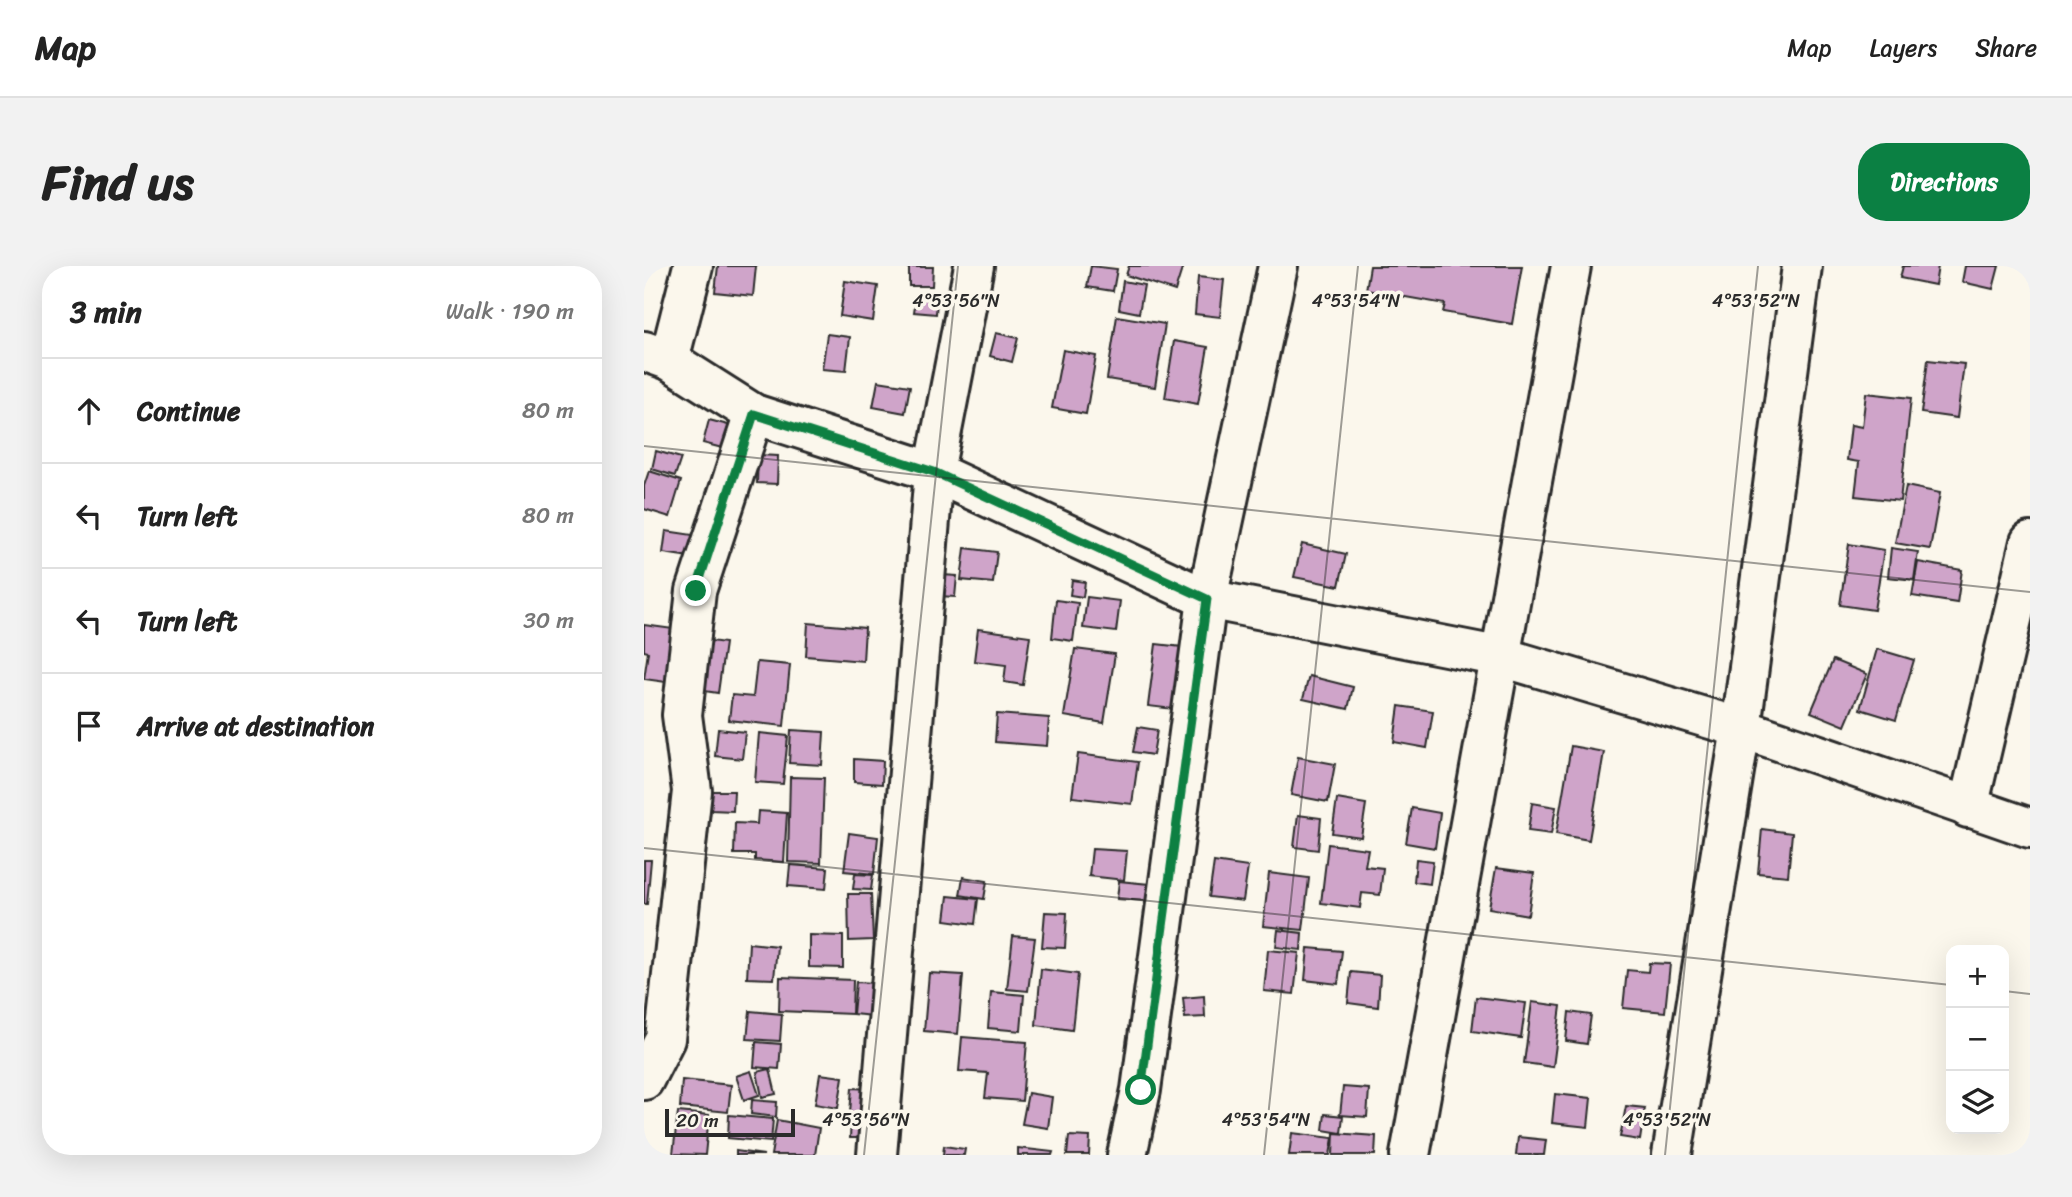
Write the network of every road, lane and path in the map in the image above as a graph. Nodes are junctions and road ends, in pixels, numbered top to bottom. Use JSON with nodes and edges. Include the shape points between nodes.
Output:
{"nodes":[{"id":1,"x":693,"y":266,"type":"edge"},
{"id":2,"x":974,"y":266,"type":"edge"},
{"id":3,"x":1278,"y":266,"type":"edge"},
{"id":4,"x":1571,"y":266,"type":"edge"},
{"id":5,"x":1802,"y":266,"type":"edge"},
{"id":6,"x":656,"y":356,"type":"edge"},
{"id":7,"x":754,"y":414,"type":"junction"},
{"id":8,"x":934,"y":472,"type":"junction"},
{"id":9,"x":2030,"y":542,"type":"edge"},
{"id":10,"x":1207,"y":599,"type":"junction"},
{"id":11,"x":1502,"y":657,"type":"junction"},
{"id":12,"x":1741,"y":728,"type":"junction"},
{"id":13,"x":1968,"y":808,"type":"junction"},
{"id":14,"x":2030,"y":828,"type":"edge"},
{"id":15,"x":644,"y":1080,"type":"edge"},
{"id":16,"x":877,"y":1155,"type":"edge"},
{"id":17,"x":1127,"y":1155,"type":"edge"},
{"id":18,"x":1410,"y":1155,"type":"edge"},
{"id":19,"x":1672,"y":1155,"type":"edge"}],
"edges":[{"from":1,"to":6,"type":"street"},
{"from":2,"to":8,"type":"street"},
{"from":3,"to":10,"type":"street"},
{"from":4,"to":11,"type":"street"},
{"from":5,"to":12,"type":"street"},
{"from":6,"to":7,"type":"street"},
{"from":7,"to":8,"type":"street"},
{"from":7,"to":15,"type":"street","via":[[696,591],[682,715],[691,804],[664,1038]]},
{"from":8,"to":10,"type":"street"},
{"from":8,"to":16,"type":"street"},
{"from":9,"to":13,"type":"street"},
{"from":10,"to":11,"type":"street"},
{"from":10,"to":17,"type":"street","via":[[1141,1090]]},
{"from":11,"to":12,"type":"street"},
{"from":11,"to":18,"type":"street"},
{"from":12,"to":13,"type":"street"},
{"from":12,"to":19,"type":"street"},
{"from":13,"to":14,"type":"street"}]}
